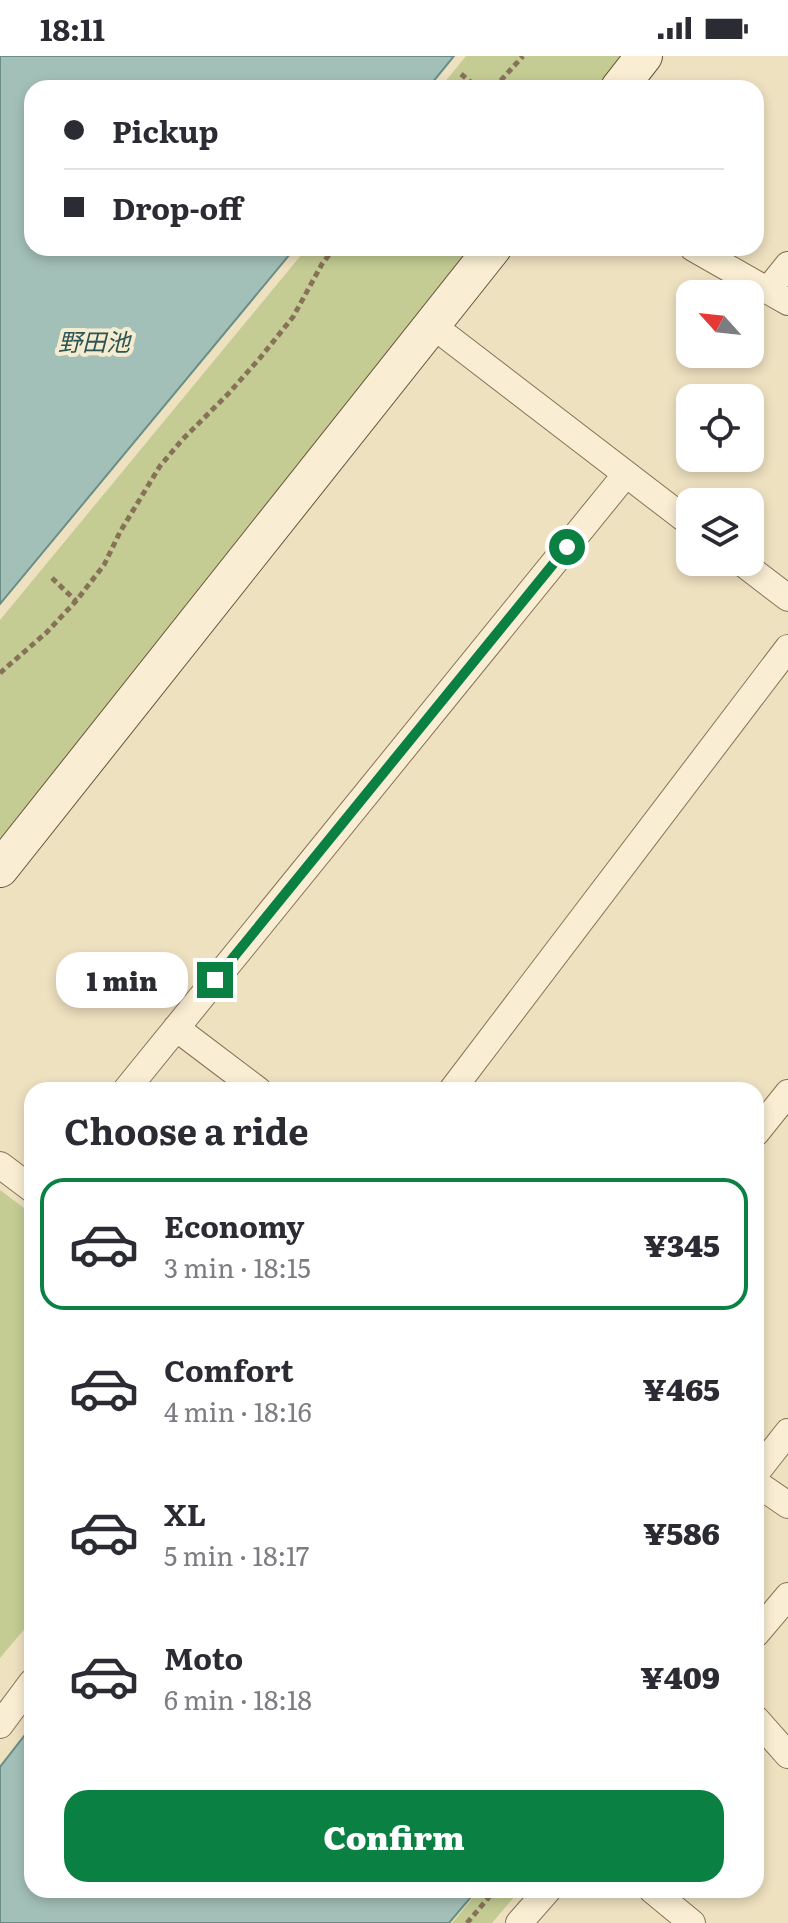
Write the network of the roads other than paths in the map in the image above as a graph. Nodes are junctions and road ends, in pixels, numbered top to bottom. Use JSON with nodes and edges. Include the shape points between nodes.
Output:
{"nodes":[{"id":1,"x":644,"y":56,"type":"edge"},
{"id":2,"x":625,"y":80,"type":"edge"},
{"id":3,"x":487,"y":256,"type":"edge"},
{"id":4,"x":707,"y":256,"type":"edge"},
{"id":5,"x":788,"y":265,"type":"edge"},
{"id":6,"x":778,"y":296,"type":"edge"},
{"id":7,"x":432,"y":325,"type":"junction"},
{"id":8,"x":626,"y":474,"type":"junction"},
{"id":9,"x":676,"y":512,"type":"edge"},
{"id":10,"x":759,"y":576,"type":"edge"},
{"id":11,"x":788,"y":598,"type":"edge"},
{"id":12,"x":788,"y":648,"type":"edge"},
{"id":13,"x":0,"y":869,"type":"edge"},
{"id":14,"x":176,"y":1028,"type":"junction"},
{"id":15,"x":132,"y":1082,"type":"edge"},
{"id":16,"x":247,"y":1082,"type":"edge"},
{"id":17,"x":458,"y":1082,"type":"edge"},
{"id":18,"x":788,"y":1093,"type":"edge"},
{"id":19,"x":764,"y":1123,"type":"edge"},
{"id":20,"x":0,"y":1165,"type":"edge"},
{"id":21,"x":24,"y":1183,"type":"edge"},
{"id":22,"x":788,"y":1432,"type":"edge"},
{"id":23,"x":764,"y":1463,"type":"edge"},
{"id":24,"x":764,"y":1488,"type":"edge"},
{"id":25,"x":788,"y":1505,"type":"edge"},
{"id":26,"x":788,"y":1596,"type":"edge"},
{"id":27,"x":764,"y":1624,"type":"edge"},
{"id":28,"x":24,"y":1693,"type":"edge"},
{"id":29,"x":0,"y":1725,"type":"edge"},
{"id":30,"x":764,"y":1728,"type":"edge"},
{"id":31,"x":788,"y":1755,"type":"edge"},
{"id":32,"x":541,"y":1898,"type":"edge"},
{"id":33,"x":662,"y":1898,"type":"edge"},
{"id":34,"x":519,"y":1923,"type":"edge"},
{"id":35,"x":692,"y":1923,"type":"edge"}],
"edges":[{"from":1,"to":2,"type":"street"},
{"from":3,"to":7,"type":"street"},
{"from":4,"to":6,"type":"street"},
{"from":5,"to":6,"type":"street"},
{"from":7,"to":8,"type":"street"},
{"from":7,"to":13,"type":"street"},
{"from":8,"to":9,"type":"street"},
{"from":8,"to":14,"type":"street"},
{"from":10,"to":11,"type":"street"},
{"from":12,"to":17,"type":"street"},
{"from":14,"to":15,"type":"street"},
{"from":14,"to":16,"type":"street"},
{"from":18,"to":19,"type":"street"},
{"from":20,"to":21,"type":"street"},
{"from":22,"to":23,"type":"street"},
{"from":24,"to":25,"type":"street"},
{"from":26,"to":27,"type":"street"},
{"from":28,"to":29,"type":"street"},
{"from":30,"to":31,"type":"street"},
{"from":32,"to":34,"type":"street"},
{"from":33,"to":35,"type":"street"}]}
